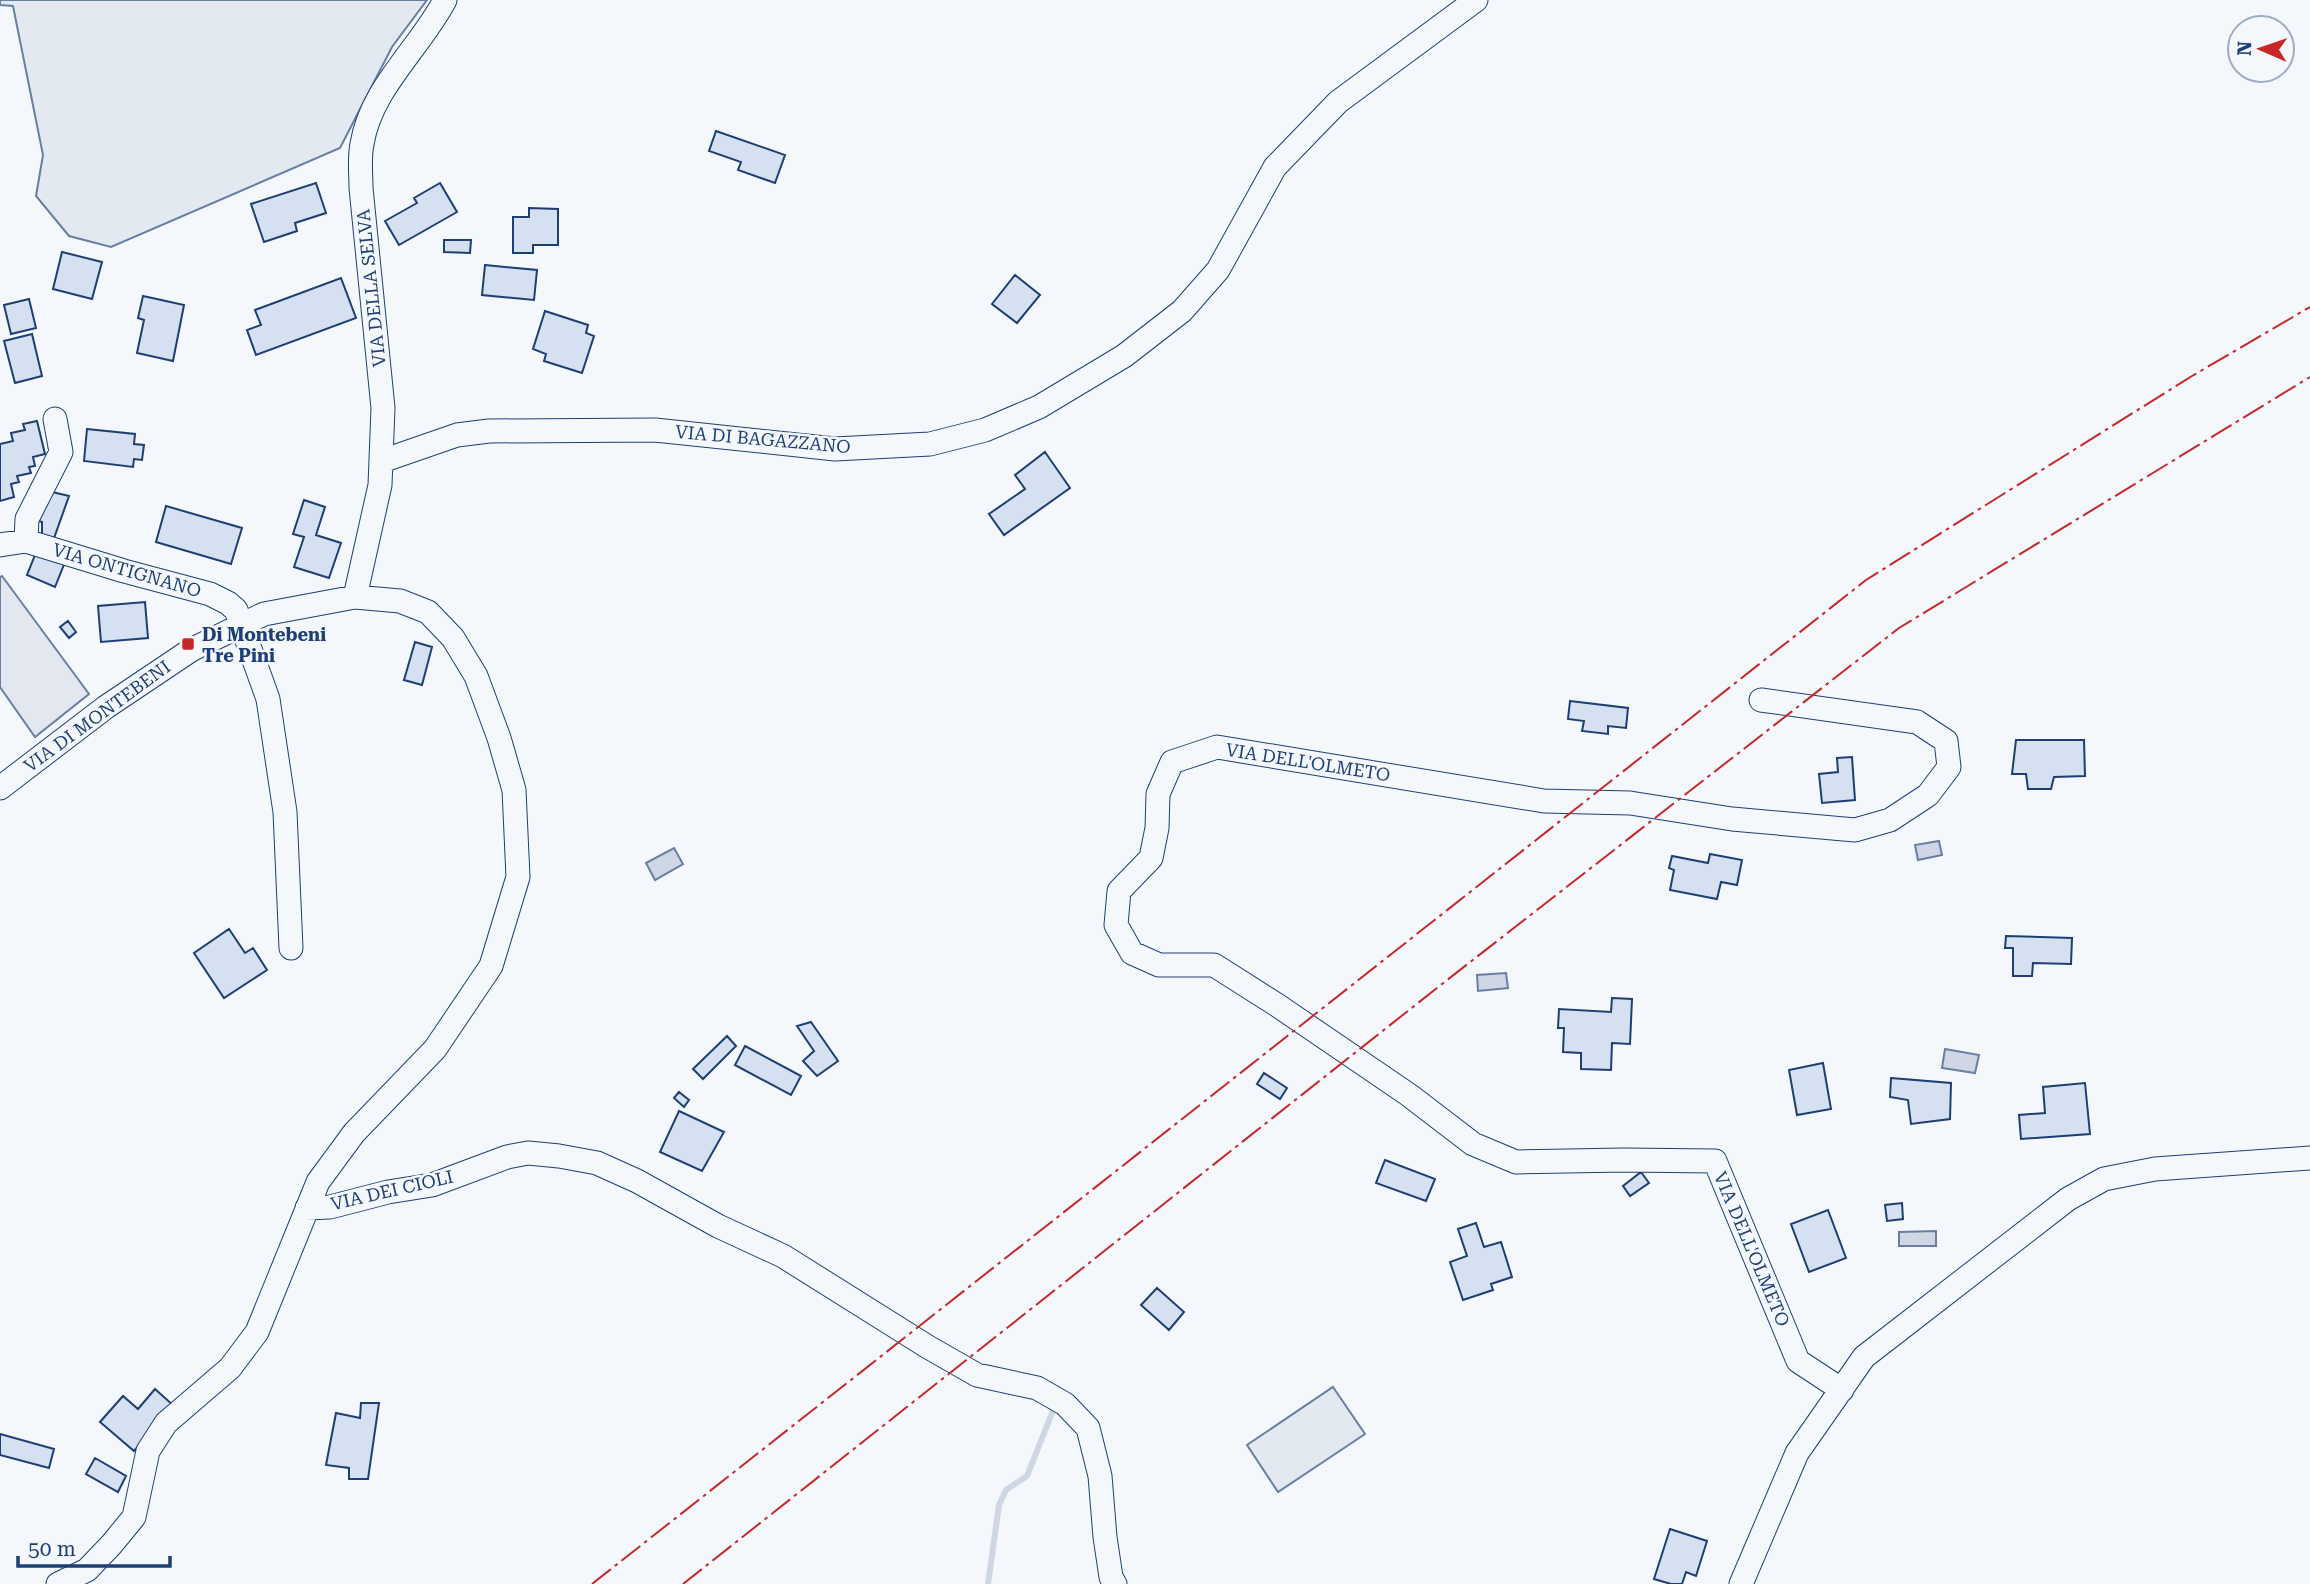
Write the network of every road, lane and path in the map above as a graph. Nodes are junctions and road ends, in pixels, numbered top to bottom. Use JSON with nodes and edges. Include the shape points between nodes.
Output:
{"nodes":[{"id":1,"x":445,"y":0,"type":"edge"},
{"id":2,"x":1476,"y":0,"type":"edge"},
{"id":3,"x":55,"y":419,"type":"dead end"},
{"id":4,"x":382,"y":461,"type":"junction"},
{"id":5,"x":26,"y":541,"type":"junction"},
{"id":6,"x":0,"y":545,"type":"edge"},
{"id":7,"x":355,"y":597,"type":"junction"},
{"id":8,"x":242,"y":624,"type":"junction"},
{"id":9,"x":1761,"y":700,"type":"dead end"},
{"id":10,"x":0,"y":788,"type":"edge"},
{"id":11,"x":291,"y":948,"type":"dead end"},
{"id":12,"x":2310,"y":1158,"type":"edge"},
{"id":13,"x":307,"y":1208,"type":"junction"},
{"id":14,"x":1842,"y":1390,"type":"junction"},
{"id":15,"x":58,"y":1584,"type":"edge"},
{"id":16,"x":1115,"y":1584,"type":"edge"},
{"id":17,"x":1741,"y":1584,"type":"edge"}],
"edges":[{"from":1,"to":4,"type":"street","name":"VIA DELLA SELVA","via":[[392,75],[362,142],[360,164],[383,408]]},
{"from":2,"to":4,"type":"street","name":"VIA DI BAGAZZANO","via":[[1338,102],[1275,167],[1218,270],[1182,311],[1124,356],[1039,407],[985,430],[930,444],[835,449],[655,430],[489,431],[457,435]]},
{"from":3,"to":5,"type":"street","via":[[61,452],[27,519]]},
{"from":4,"to":7,"type":"street","name":"VIA DELLA SELVA"},
{"from":5,"to":6,"type":"street","name":"VIA ONTIGNANO"},
{"from":5,"to":8,"type":"street","name":"VIA ONTIGNANO","via":[[210,594],[236,610]]},
{"from":7,"to":8,"type":"street","name":"VIA DI MONTEBENI","via":[[264,614]]},
{"from":7,"to":13,"type":"street","name":"VIA DEI CIOLI","via":[[400,601],[428,612],[453,638],[476,676],[514,790],[518,877],[491,966],[435,1049],[354,1133],[318,1182]]},
{"from":8,"to":10,"type":"street","name":"VIA DI MONTEBENI","via":[[176,659]]},
{"from":8,"to":11,"type":"street","via":[[268,699],[284,799]]},
{"from":9,"to":14,"type":"street","name":"VIA DELL'OLMETO","via":[[1917,722],[1946,741],[1949,767],[1928,795],[1890,820],[1855,830],[1630,803],[1544,801],[1217,747],[1172,762],[1158,794],[1151,858],[1119,891],[1116,925],[1132,953],[1159,965],[1214,965],[1409,1095],[1473,1144],[1517,1162],[1715,1161],[1798,1361]]},
{"from":12,"to":14,"type":"street","via":[[2155,1169],[2104,1179],[2068,1199],[1882,1342],[1864,1357]]},
{"from":13,"to":15,"type":"street","via":[[257,1332],[230,1368],[166,1423],[148,1451],[134,1517],[87,1570]]},
{"from":13,"to":16,"type":"street","name":"VIA DEI CIOLI","via":[[432,1185],[528,1153],[597,1163],[637,1181],[783,1256],[977,1375],[1037,1388],[1065,1404],[1088,1428],[1100,1476]]},
{"from":14,"to":17,"type":"street","via":[[1797,1453]]}]}
